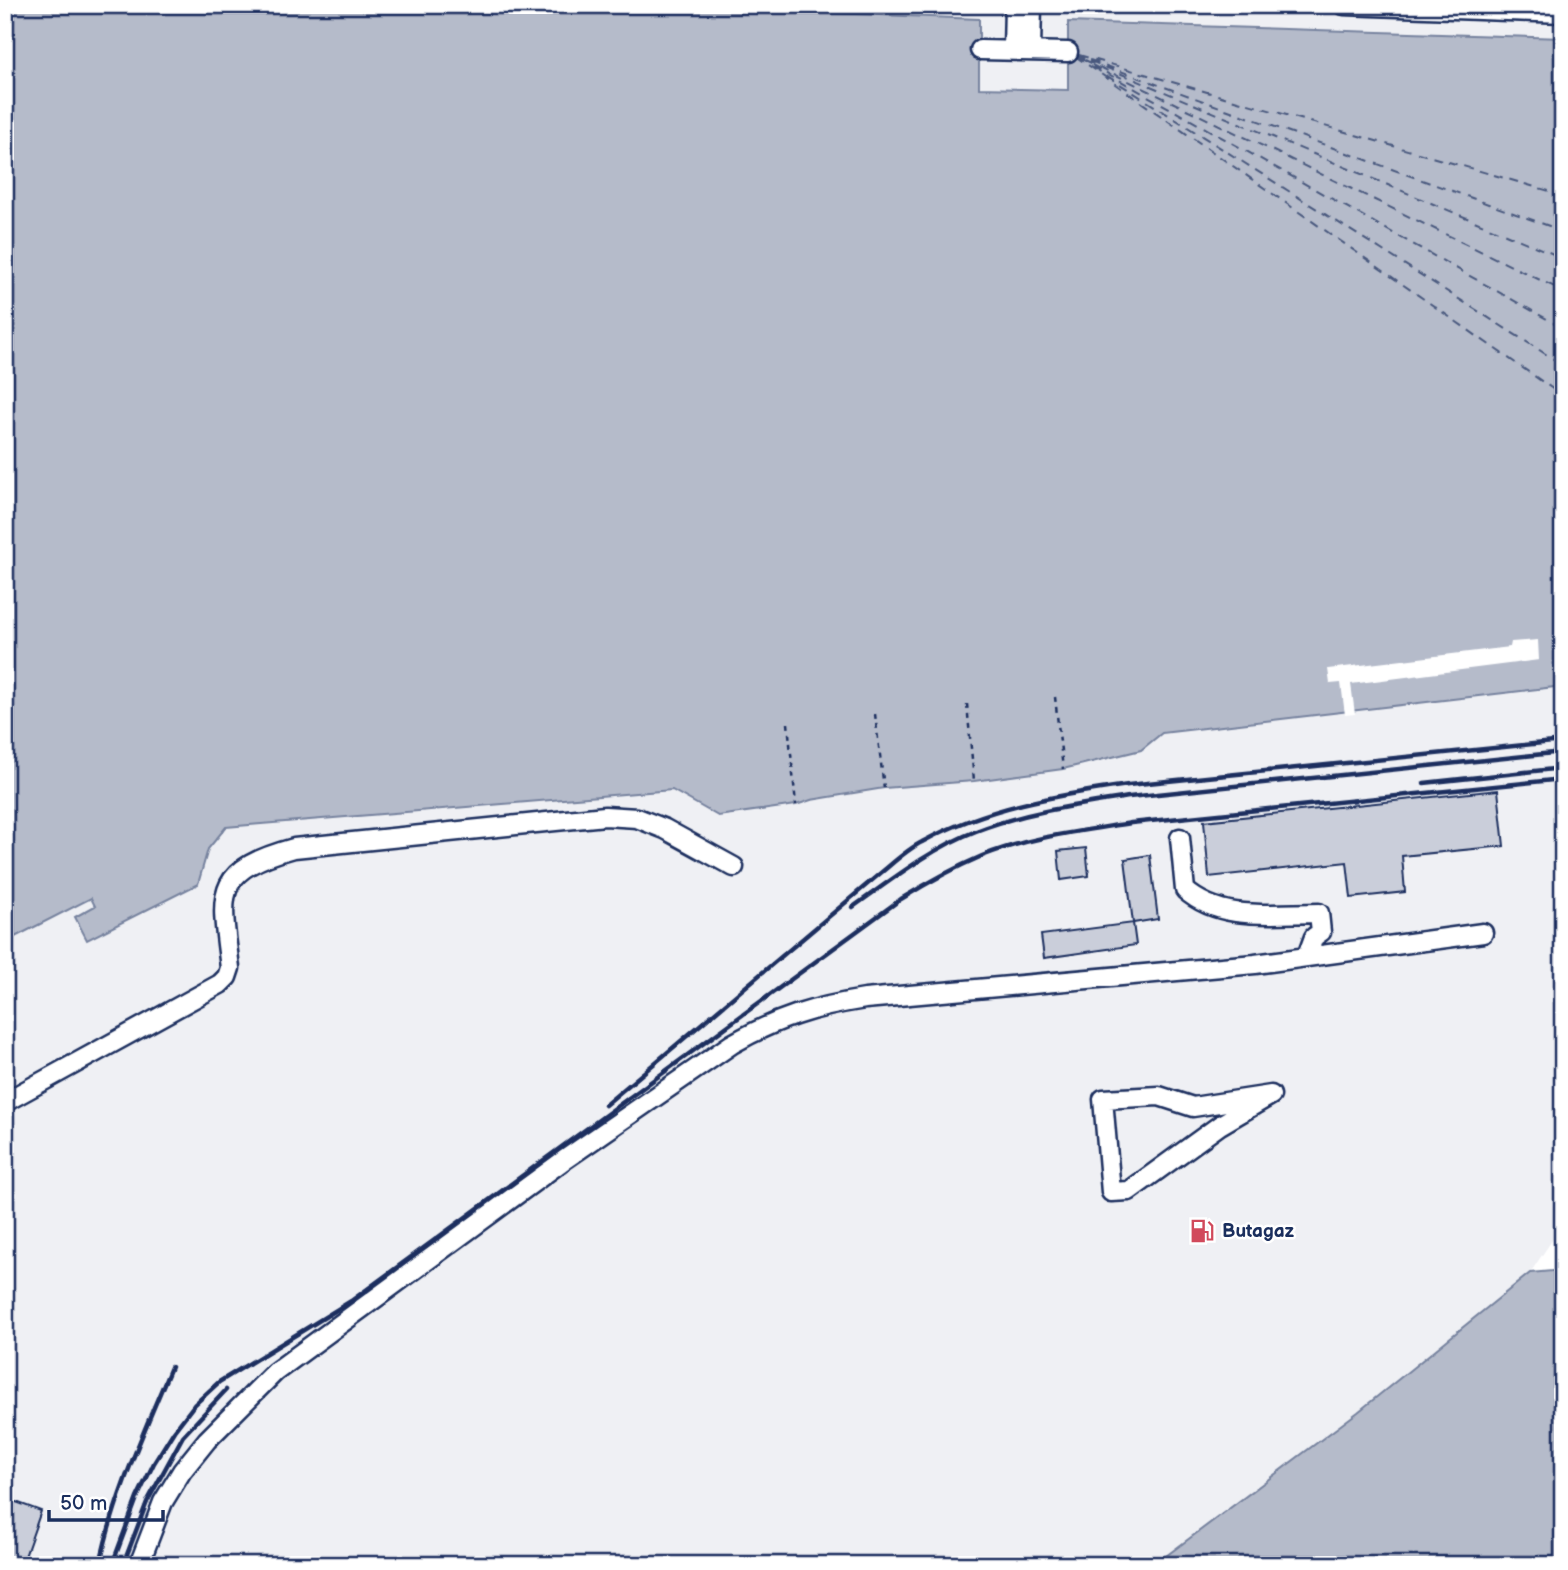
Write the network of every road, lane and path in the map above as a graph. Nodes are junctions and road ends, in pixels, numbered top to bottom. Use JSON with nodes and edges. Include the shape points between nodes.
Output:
{"nodes":[{"id":1,"x":1014,"y":5,"type":"edge"},
{"id":2,"x":1032,"y":5,"type":"edge"},
{"id":3,"x":1345,"y":5,"type":"edge"},
{"id":4,"x":1378,"y":6,"type":"edge"},
{"id":5,"x":1563,"y":13,"type":"edge"},
{"id":6,"x":980,"y":50,"type":"dead end"},
{"id":7,"x":1022,"y":50,"type":"junction"},
{"id":8,"x":1068,"y":52,"type":"dead end"},
{"id":9,"x":1055,"y":697,"type":"dead end"},
{"id":10,"x":967,"y":704,"type":"dead end"},
{"id":11,"x":875,"y":714,"type":"dead end"},
{"id":12,"x":788,"y":723,"type":"dead end"},
{"id":13,"x":1063,"y":769,"type":"dead end"},
{"id":14,"x":974,"y":781,"type":"dead end"},
{"id":15,"x":884,"y":788,"type":"dead end"},
{"id":16,"x":796,"y":805,"type":"dead end"},
{"id":17,"x":1180,"y":838,"type":"dead end"},
{"id":18,"x":734,"y":867,"type":"dead end"},
{"id":19,"x":1483,"y":933,"type":"dead end"},
{"id":20,"x":1307,"y":956,"type":"junction"},
{"id":21,"x":1271,"y":1095,"type":"joint"},
{"id":22,"x":5,"y":1102,"type":"edge"},
{"id":23,"x":139,"y":1565,"type":"edge"}],
"edges":[{"from":1,"to":7,"type":"street"},
{"from":2,"to":7,"type":"street"},
{"from":3,"to":4,"type":"street"},
{"from":4,"to":5,"type":"street"},
{"from":6,"to":7,"type":"street"},
{"from":7,"to":8,"type":"street"},
{"from":9,"to":13,"type":"path"},
{"from":10,"to":14,"type":"path"},
{"from":11,"to":15,"type":"path"},
{"from":12,"to":16,"type":"path"},
{"from":17,"to":20,"type":"street","via":[[1185,890],[1199,903],[1237,914],[1319,913],[1321,932],[1314,937]]},
{"from":18,"to":22,"type":"street","via":[[665,828],[637,818],[605,816],[293,848],[266,856],[246,866],[226,891],[228,977]]},
{"from":19,"to":20,"type":"street"},
{"from":20,"to":23,"type":"street","via":[[865,999],[821,1006],[761,1028],[564,1160],[275,1372],[182,1471],[163,1502]]},
{"from":21,"to":21,"type":"street","via":[[1193,1107],[1159,1096],[1103,1100],[1111,1192],[1129,1191],[1220,1125]]}]}
